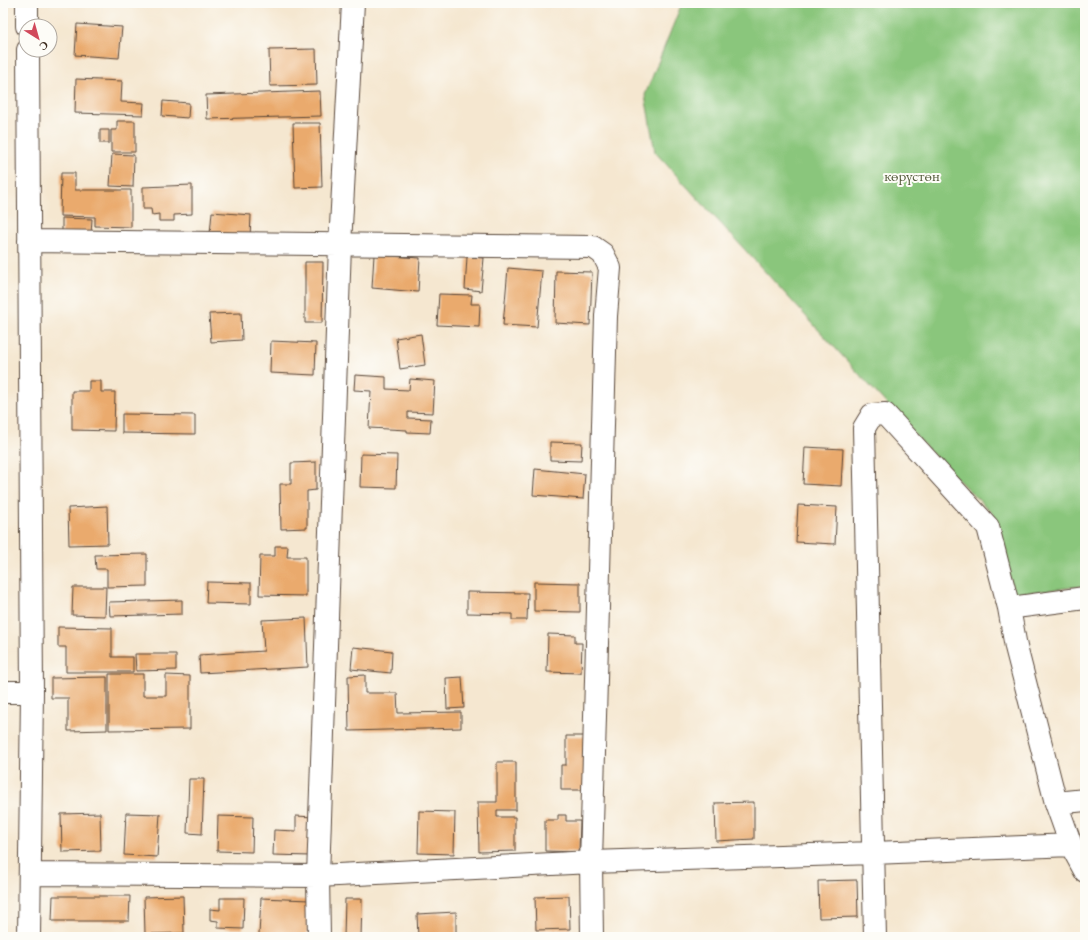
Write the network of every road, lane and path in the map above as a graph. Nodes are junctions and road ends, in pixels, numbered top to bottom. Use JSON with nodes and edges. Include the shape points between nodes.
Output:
{"nodes":[{"id":1,"x":27,"y":3,"type":"edge"},
{"id":2,"x":353,"y":3,"type":"edge"},
{"id":3,"x":27,"y":18,"type":"edge"},
{"id":4,"x":28,"y":58,"type":"edge"},
{"id":5,"x":29,"y":241,"type":"junction"},
{"id":6,"x":340,"y":245,"type":"junction"},
{"id":7,"x":1085,"y":598,"type":"edge"},
{"id":8,"x":1009,"y":608,"type":"junction"},
{"id":9,"x":3,"y":692,"type":"edge"},
{"id":10,"x":32,"y":692,"type":"junction"},
{"id":11,"x":1085,"y":800,"type":"edge"},
{"id":12,"x":1056,"y":803,"type":"junction"},
{"id":13,"x":1071,"y":845,"type":"junction"},
{"id":14,"x":874,"y":853,"type":"junction"},
{"id":15,"x":592,"y":862,"type":"junction"},
{"id":16,"x":1085,"y":871,"type":"edge"},
{"id":17,"x":30,"y":874,"type":"junction"},
{"id":18,"x":318,"y":876,"type":"junction"},
{"id":19,"x":29,"y":937,"type":"edge"},
{"id":20,"x":319,"y":937,"type":"edge"},
{"id":21,"x":592,"y":937,"type":"edge"},
{"id":22,"x":875,"y":937,"type":"edge"}],
"edges":[{"from":1,"to":3,"type":"street"},
{"from":2,"to":6,"type":"street"},
{"from":4,"to":5,"type":"street"},
{"from":5,"to":6,"type":"street"},
{"from":5,"to":10,"type":"street"},
{"from":6,"to":15,"type":"street","via":[[593,247],[603,254],[610,268],[606,332]]},
{"from":6,"to":18,"type":"street"},
{"from":7,"to":8,"type":"street"},
{"from":8,"to":12,"type":"street","via":[[1016,647]]},
{"from":8,"to":14,"type":"street","via":[[988,527],[885,414],[872,415],[864,428]]},
{"from":9,"to":10,"type":"street"},
{"from":10,"to":17,"type":"street"},
{"from":11,"to":12,"type":"street"},
{"from":12,"to":13,"type":"street"},
{"from":13,"to":14,"type":"street"},
{"from":13,"to":16,"type":"street"},
{"from":14,"to":15,"type":"street"},
{"from":14,"to":22,"type":"street"},
{"from":15,"to":18,"type":"street"},
{"from":15,"to":21,"type":"street"},
{"from":17,"to":18,"type":"street"},
{"from":17,"to":19,"type":"street"},
{"from":18,"to":20,"type":"street"}]}
